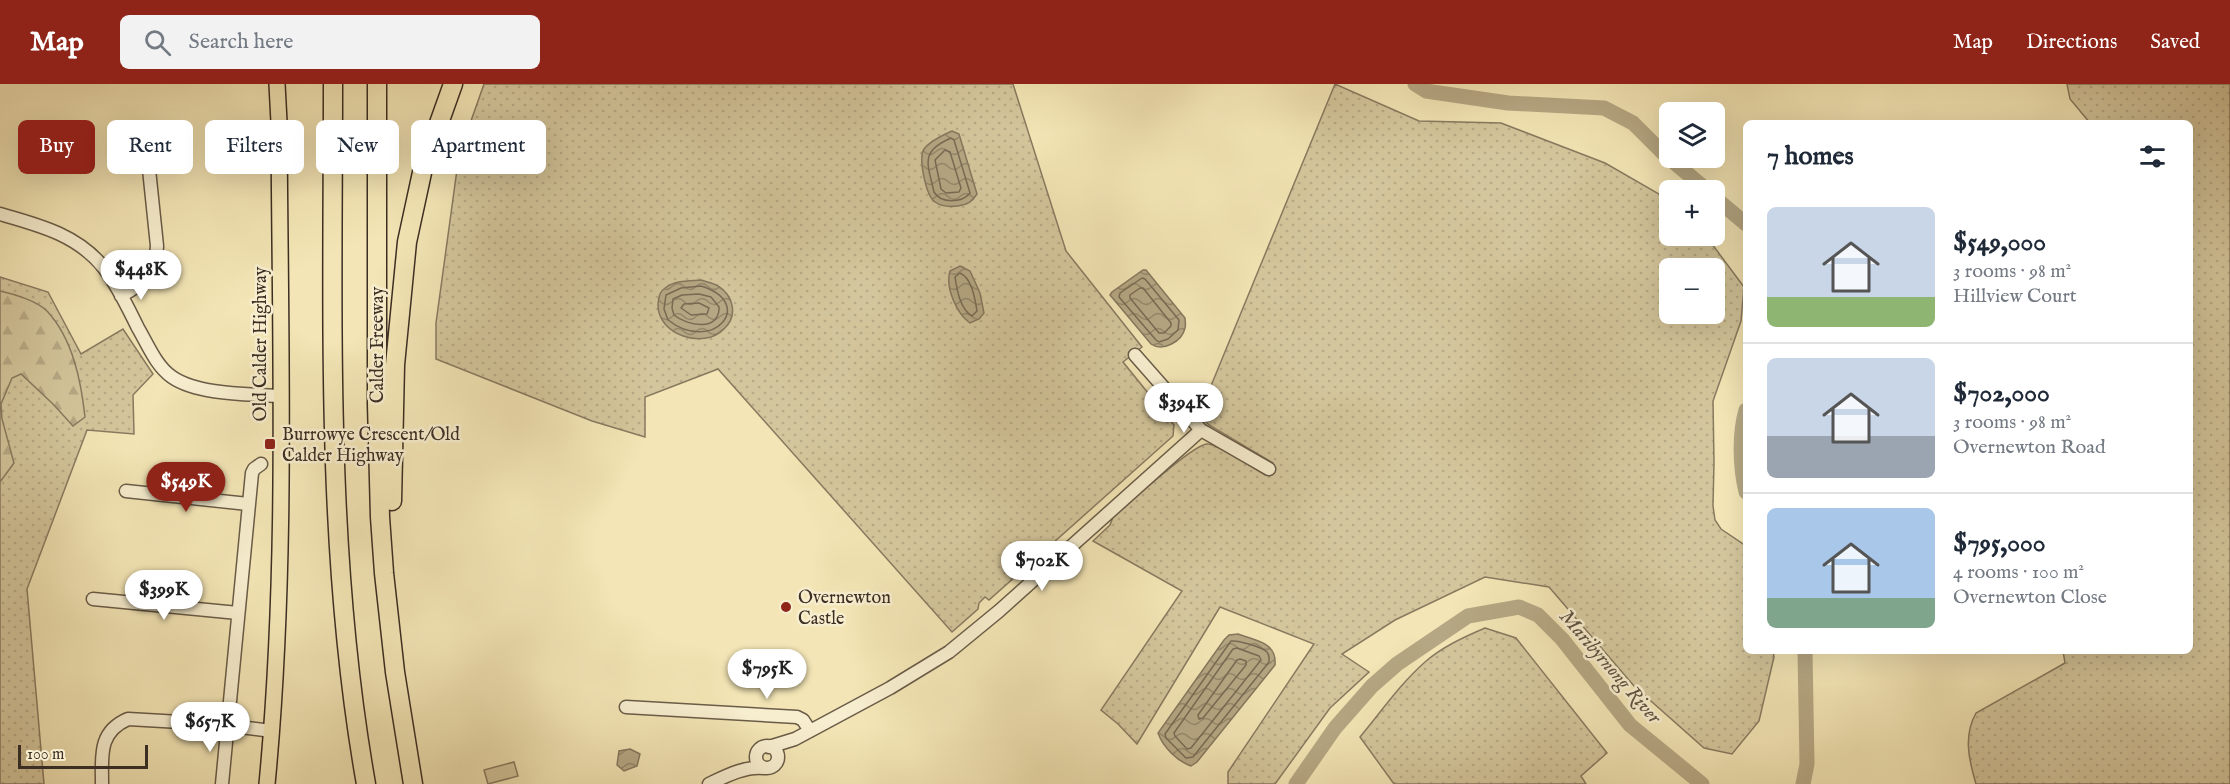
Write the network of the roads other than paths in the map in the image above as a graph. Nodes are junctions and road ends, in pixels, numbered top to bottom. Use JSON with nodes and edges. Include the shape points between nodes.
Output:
{"nodes":[{"id":1,"x":277,"y":84,"type":"edge"},
{"id":2,"x":333,"y":84,"type":"edge"},
{"id":3,"x":378,"y":84,"type":"edge"},
{"id":4,"x":453,"y":84,"type":"edge"},
{"id":5,"x":150,"y":174,"type":"edge"},
{"id":6,"x":0,"y":214,"type":"edge"},
{"id":7,"x":122,"y":296,"type":"junction"},
{"id":8,"x":1136,"y":355,"type":"dead end"},
{"id":9,"x":280,"y":396,"type":"junction"},
{"id":10,"x":1201,"y":430,"type":"junction"},
{"id":11,"x":261,"y":464,"type":"dead end"},
{"id":12,"x":1269,"y":468,"type":"dead end"},
{"id":13,"x":126,"y":491,"type":"dead end"},
{"id":14,"x":248,"y":504,"type":"junction"},
{"id":15,"x":93,"y":599,"type":"dead end"},
{"id":16,"x":238,"y":613,"type":"junction"},
{"id":17,"x":626,"y":707,"type":"dead end"},
{"id":18,"x":226,"y":725,"type":"junction"},
{"id":19,"x":272,"y":731,"type":"junction"},
{"id":20,"x":803,"y":735,"type":"junction"},
{"id":21,"x":769,"y":747,"type":"junction"},
{"id":22,"x":756,"y":754,"type":"junction"},
{"id":23,"x":778,"y":758,"type":"junction"},
{"id":24,"x":409,"y":764,"type":"junction"},
{"id":25,"x":764,"y":768,"type":"junction"},
{"id":26,"x":731,"y":774,"type":"junction"},
{"id":27,"x":102,"y":784,"type":"edge"},
{"id":28,"x":222,"y":784,"type":"edge"},
{"id":29,"x":267,"y":784,"type":"edge"},
{"id":30,"x":366,"y":784,"type":"edge"},
{"id":31,"x":413,"y":784,"type":"edge"},
{"id":32,"x":709,"y":784,"type":"edge"}],
"edges":[{"from":1,"to":9,"type":"main road","name":"Old Calder Highway"},
{"from":2,"to":30,"type":"highway","via":[[337,529],[347,650]]},
{"from":3,"to":24,"type":"highway","name":"Calder Freeway","via":[[380,517],[395,672]]},
{"from":4,"to":24,"type":"highway","via":[[429,150],[411,218],[395,365],[391,454],[394,592]]},
{"from":5,"to":7,"type":"street","via":[[156,260],[151,274]]},
{"from":6,"to":7,"type":"street","via":[[42,226],[77,243],[104,268]]},
{"from":7,"to":9,"type":"street","via":[[156,360],[172,376],[199,388]]},
{"from":8,"to":10,"type":"street"},
{"from":9,"to":19,"type":"main road","name":"Old Calder Highway","via":[[277,662]]},
{"from":10,"to":12,"type":"street"},
{"from":10,"to":20,"type":"street","via":[[957,647]]},
{"from":11,"to":14,"type":"street","via":[[252,471]]},
{"from":13,"to":14,"type":"street"},
{"from":14,"to":16,"type":"street"},
{"from":15,"to":16,"type":"street"},
{"from":16,"to":18,"type":"street"},
{"from":17,"to":20,"type":"street","via":[[800,718]]},
{"from":18,"to":19,"type":"street"},
{"from":18,"to":27,"type":"street","via":[[136,718],[122,722],[105,739]]},
{"from":18,"to":28,"type":"street"},
{"from":19,"to":29,"type":"main road","name":"Old Calder Highway"},
{"from":20,"to":21,"type":"street"},
{"from":20,"to":23,"type":"street"},
{"from":21,"to":22,"type":"street"},
{"from":21,"to":23,"type":"street"},
{"from":22,"to":25,"type":"street"},
{"from":22,"to":26,"type":"street"},
{"from":23,"to":25,"type":"street","via":[[774,766]]},
{"from":24,"to":31,"type":"highway","name":"Calder Freeway"},
{"from":25,"to":26,"type":"street"},
{"from":26,"to":32,"type":"street"}]}
